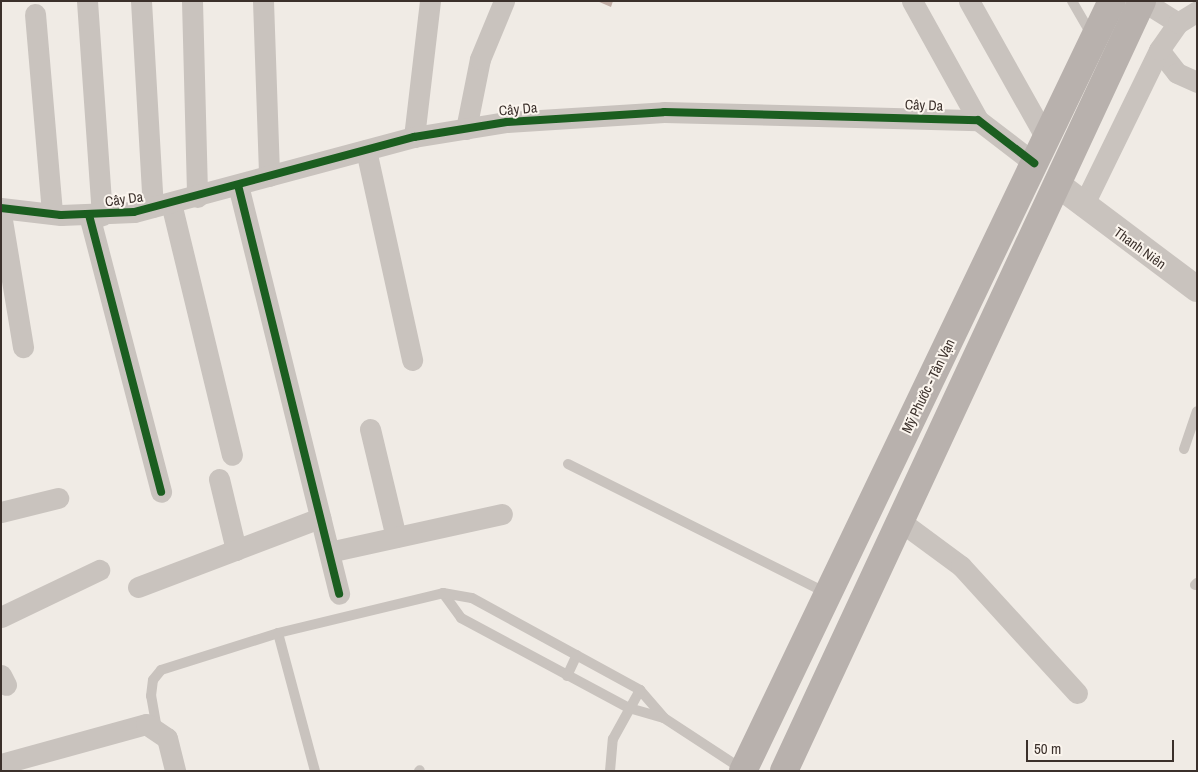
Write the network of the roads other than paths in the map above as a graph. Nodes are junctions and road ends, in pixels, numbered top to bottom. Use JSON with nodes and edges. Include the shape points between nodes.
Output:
{"nodes":[{"id":1,"x":87,"y":1,"type":"edge"},
{"id":2,"x":141,"y":1,"type":"edge"},
{"id":3,"x":192,"y":1,"type":"edge"},
{"id":4,"x":263,"y":1,"type":"edge"},
{"id":5,"x":430,"y":1,"type":"edge"},
{"id":6,"x":912,"y":1,"type":"edge"},
{"id":7,"x":969,"y":1,"type":"edge"},
{"id":8,"x":1072,"y":1,"type":"edge"},
{"id":9,"x":1112,"y":1,"type":"edge"},
{"id":10,"x":1143,"y":1,"type":"edge"},
{"id":11,"x":500,"y":3,"type":"edge"},
{"id":12,"x":1197,"y":12,"type":"edge"},
{"id":13,"x":35,"y":14,"type":"dead end"},
{"id":14,"x":1178,"y":23,"type":"junction"},
{"id":15,"x":1094,"y":40,"type":"junction"},
{"id":16,"x":1159,"y":50,"type":"junction"},
{"id":17,"x":1197,"y":82,"type":"edge"},
{"id":18,"x":978,"y":120,"type":"junction"},
{"id":19,"x":466,"y":129,"type":"junction"},
{"id":20,"x":414,"y":137,"type":"junction"},
{"id":21,"x":1046,"y":138,"type":"junction"},
{"id":22,"x":366,"y":150,"type":"junction"},
{"id":23,"x":1034,"y":163,"type":"junction"},
{"id":24,"x":269,"y":176,"type":"junction"},
{"id":25,"x":1057,"y":184,"type":"junction"},
{"id":26,"x":238,"y":185,"type":"junction"},
{"id":27,"x":197,"y":196,"type":"junction"},
{"id":28,"x":162,"y":205,"type":"junction"},
{"id":29,"x":1083,"y":206,"type":"junction"},
{"id":30,"x":1,"y":208,"type":"edge"},
{"id":31,"x":52,"y":213,"type":"junction"},
{"id":32,"x":1,"y":214,"type":"edge"},
{"id":33,"x":95,"y":215,"type":"junction"},
{"id":34,"x":1197,"y":289,"type":"edge"},
{"id":35,"x":23,"y":347,"type":"dead end"},
{"id":36,"x":412,"y":360,"type":"dead end"},
{"id":37,"x":1197,"y":411,"type":"edge"},
{"id":38,"x":370,"y":429,"type":"dead end"},
{"id":39,"x":1184,"y":449,"type":"dead end"},
{"id":40,"x":232,"y":455,"type":"dead end"},
{"id":41,"x":568,"y":464,"type":"dead end"},
{"id":42,"x":220,"y":479,"type":"dead end"},
{"id":43,"x":161,"y":492,"type":"dead end"},
{"id":44,"x":58,"y":498,"type":"dead end"},
{"id":45,"x":1,"y":512,"type":"edge"},
{"id":46,"x":502,"y":514,"type":"dead end"},
{"id":47,"x":320,"y":518,"type":"junction"},
{"id":48,"x":900,"y":520,"type":"junction"},
{"id":49,"x":396,"y":537,"type":"junction"},
{"id":50,"x":236,"y":550,"type":"junction"},
{"id":51,"x":328,"y":552,"type":"junction"},
{"id":52,"x":99,"y":570,"type":"dead end"},
{"id":53,"x":138,"y":587,"type":"dead end"},
{"id":54,"x":338,"y":594,"type":"dead end"},
{"id":55,"x":443,"y":594,"type":"junction"},
{"id":56,"x":828,"y":594,"type":"junction"},
{"id":57,"x":1,"y":617,"type":"edge"},
{"id":58,"x":278,"y":634,"type":"junction"},
{"id":59,"x":577,"y":655,"type":"junction"},
{"id":60,"x":567,"y":676,"type":"junction"},
{"id":61,"x":640,"y":690,"type":"junction"},
{"id":62,"x":1076,"y":693,"type":"dead end"},
{"id":63,"x":629,"y":708,"type":"junction"},
{"id":64,"x":664,"y":718,"type":"junction"},
{"id":65,"x":157,"y":729,"type":"junction"},
{"id":66,"x":1,"y":764,"type":"edge"},
{"id":67,"x":743,"y":770,"type":"edge"},
{"id":68,"x":176,"y":771,"type":"edge"},
{"id":69,"x":314,"y":771,"type":"edge"},
{"id":70,"x":610,"y":771,"type":"edge"},
{"id":71,"x":784,"y":771,"type":"edge"}],
"edges":[{"from":1,"to":33,"type":"street"},
{"from":2,"to":28,"type":"street"},
{"from":3,"to":27,"type":"street"},
{"from":4,"to":24,"type":"street"},
{"from":5,"to":20,"type":"street"},
{"from":6,"to":18,"type":"street"},
{"from":7,"to":21,"type":"street"},
{"from":8,"to":15,"type":"lane"},
{"from":9,"to":15,"type":"main road","name":"Mỹ Phước - Tân Vạn"},
{"from":10,"to":14,"type":"street"},
{"from":10,"to":25,"type":"main road"},
{"from":11,"to":19,"type":"street","via":[[480,59]]},
{"from":12,"to":14,"type":"street"},
{"from":13,"to":31,"type":"street"},
{"from":14,"to":16,"type":"street"},
{"from":15,"to":21,"type":"main road","name":"Mỹ Phước - Tân Vạn"},
{"from":16,"to":17,"type":"street","via":[[1177,74]]},
{"from":16,"to":29,"type":"street"},
{"from":18,"to":19,"type":"street","name":"Cây Da","via":[[664,112],[507,122]]},
{"from":18,"to":23,"type":"street"},
{"from":19,"to":20,"type":"street","name":"Cây Da"},
{"from":20,"to":22,"type":"street","name":"Cây Da"},
{"from":21,"to":23,"type":"main road","name":"Mỹ Phước - Tân Vạn"},
{"from":22,"to":24,"type":"street","name":"Cây Da"},
{"from":22,"to":36,"type":"street"},
{"from":23,"to":25,"type":"main road"},
{"from":23,"to":56,"type":"main road","name":"Mỹ Phước - Tân Vạn"},
{"from":24,"to":26,"type":"street","name":"Cây Da"},
{"from":25,"to":29,"type":"street"},
{"from":25,"to":48,"type":"main road"},
{"from":26,"to":27,"type":"street","name":"Cây Da"},
{"from":26,"to":47,"type":"street"},
{"from":27,"to":28,"type":"street","name":"Cây Da"},
{"from":28,"to":33,"type":"street","name":"Cây Da"},
{"from":28,"to":40,"type":"street"},
{"from":29,"to":34,"type":"street","name":"Thanh Niên"},
{"from":30,"to":31,"type":"street","name":"Cây Da"},
{"from":31,"to":33,"type":"street","name":"Cây Da"},
{"from":32,"to":35,"type":"street"},
{"from":33,"to":43,"type":"street"},
{"from":37,"to":39,"type":"lane"},
{"from":38,"to":49,"type":"street"},
{"from":41,"to":56,"type":"lane"},
{"from":42,"to":50,"type":"street"},
{"from":44,"to":45,"type":"street"},
{"from":46,"to":49,"type":"street"},
{"from":47,"to":50,"type":"street"},
{"from":47,"to":51,"type":"street"},
{"from":48,"to":62,"type":"street","via":[[961,566]]},
{"from":48,"to":71,"type":"main road"},
{"from":49,"to":51,"type":"street"},
{"from":50,"to":53,"type":"street"},
{"from":51,"to":54,"type":"street"},
{"from":52,"to":57,"type":"street"},
{"from":55,"to":58,"type":"lane"},
{"from":55,"to":59,"type":"lane","via":[[472,598]]},
{"from":55,"to":60,"type":"lane","via":[[461,618]]},
{"from":56,"to":67,"type":"main road","name":"Mỹ Phước - Tân Vạn"},
{"from":58,"to":65,"type":"lane","via":[[162,670],[153,680],[151,696]]},
{"from":58,"to":69,"type":"lane"},
{"from":59,"to":60,"type":"lane"},
{"from":59,"to":61,"type":"lane"},
{"from":60,"to":63,"type":"lane"},
{"from":61,"to":63,"type":"lane"},
{"from":61,"to":64,"type":"lane"},
{"from":63,"to":64,"type":"lane"},
{"from":63,"to":70,"type":"lane","via":[[613,739]]},
{"from":64,"to":67,"type":"lane"},
{"from":65,"to":66,"type":"street","via":[[146,724]]},
{"from":65,"to":68,"type":"street","via":[[167,738]]}]}
